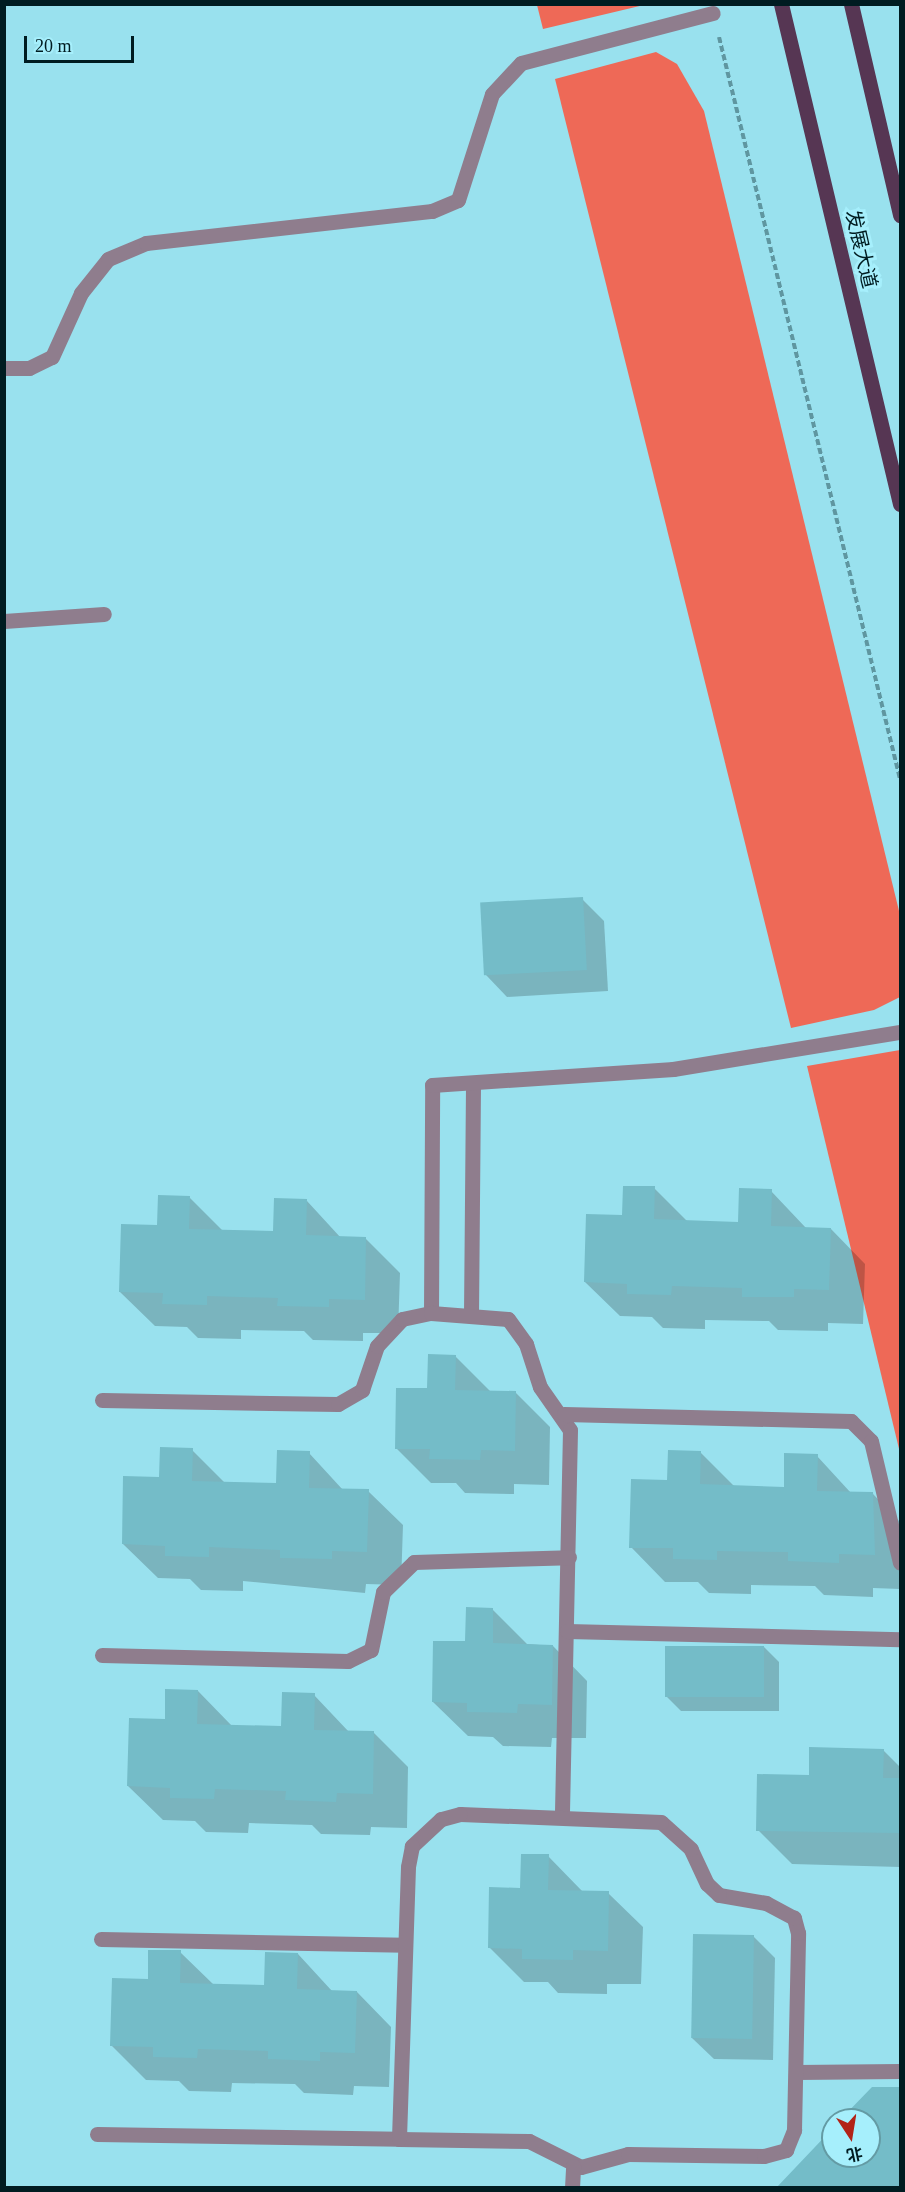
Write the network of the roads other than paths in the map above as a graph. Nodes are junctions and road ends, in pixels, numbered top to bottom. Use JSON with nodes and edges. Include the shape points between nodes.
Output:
{"nodes":[{"id":1,"x":781,"y":4,"type":"edge"},
{"id":2,"x":851,"y":4,"type":"edge"},
{"id":3,"x":713,"y":13,"type":"road end"},
{"id":4,"x":900,"y":215,"type":"edge"},
{"id":5,"x":4,"y":368,"type":"edge"},
{"id":6,"x":900,"y":504,"type":"edge"},
{"id":7,"x":104,"y":614,"type":"dead end"},
{"id":8,"x":4,"y":621,"type":"edge"},
{"id":9,"x":900,"y":1032,"type":"edge"},
{"id":10,"x":472,"y":1084,"type":"junction"},
{"id":11,"x":431,"y":1313,"type":"junction"},
{"id":12,"x":471,"y":1315,"type":"junction"},
{"id":13,"x":102,"y":1400,"type":"dead end"},
{"id":14,"x":564,"y":1414,"type":"junction"},
{"id":15,"x":569,"y":1557,"type":"junction"},
{"id":16,"x":900,"y":1563,"type":"edge"},
{"id":17,"x":567,"y":1631,"type":"junction"},
{"id":18,"x":900,"y":1639,"type":"edge"},
{"id":19,"x":102,"y":1655,"type":"dead end"},
{"id":20,"x":562,"y":1816,"type":"junction"},
{"id":21,"x":101,"y":1939,"type":"dead end"},
{"id":22,"x":404,"y":1945,"type":"junction"},
{"id":23,"x":900,"y":2071,"type":"edge"},
{"id":24,"x":795,"y":2072,"type":"junction"},
{"id":25,"x":97,"y":2134,"type":"dead end"},
{"id":26,"x":399,"y":2139,"type":"junction"},
{"id":27,"x":573,"y":2166,"type":"junction"},
{"id":28,"x":572,"y":2187,"type":"edge"}],
"edges":[{"from":1,"to":6,"type":"main road","name":"发展大道"},
{"from":2,"to":4,"type":"main road"},
{"from":3,"to":5,"type":"street","via":[[522,63],[492,94],[458,200],[432,211],[146,243],[108,259],[81,293],[52,357],[29,368]]},
{"from":7,"to":8,"type":"street"},
{"from":9,"to":10,"type":"street","via":[[673,1069]]},
{"from":10,"to":11,"type":"street","via":[[432,1085]]},
{"from":10,"to":12,"type":"street"},
{"from":11,"to":12,"type":"street"},
{"from":11,"to":13,"type":"street","via":[[402,1318],[387,1331],[377,1346],[371,1375],[350,1401]]},
{"from":12,"to":14,"type":"street","via":[[507,1319],[519,1329],[540,1387]]},
{"from":14,"to":15,"type":"street","via":[[572,1447]]},
{"from":14,"to":16,"type":"street","via":[[851,1421],[871,1442]]},
{"from":15,"to":17,"type":"street"},
{"from":15,"to":19,"type":"street","via":[[414,1562],[383,1592],[371,1650],[348,1661]]},
{"from":17,"to":18,"type":"street"},
{"from":17,"to":20,"type":"street"},
{"from":20,"to":22,"type":"street","via":[[460,1814],[423,1832],[412,1846],[408,1867]]},
{"from":20,"to":24,"type":"street","via":[[661,1822],[686,1843],[707,1884],[719,1895],[766,1903],[794,1918]]},
{"from":21,"to":22,"type":"street"},
{"from":22,"to":26,"type":"street"},
{"from":23,"to":24,"type":"street"},
{"from":24,"to":27,"type":"street","via":[[794,2130],[786,2150],[764,2156],[627,2154]]},
{"from":25,"to":26,"type":"street"},
{"from":26,"to":27,"type":"street","via":[[529,2141],[549,2147]]},
{"from":27,"to":28,"type":"street"}]}
